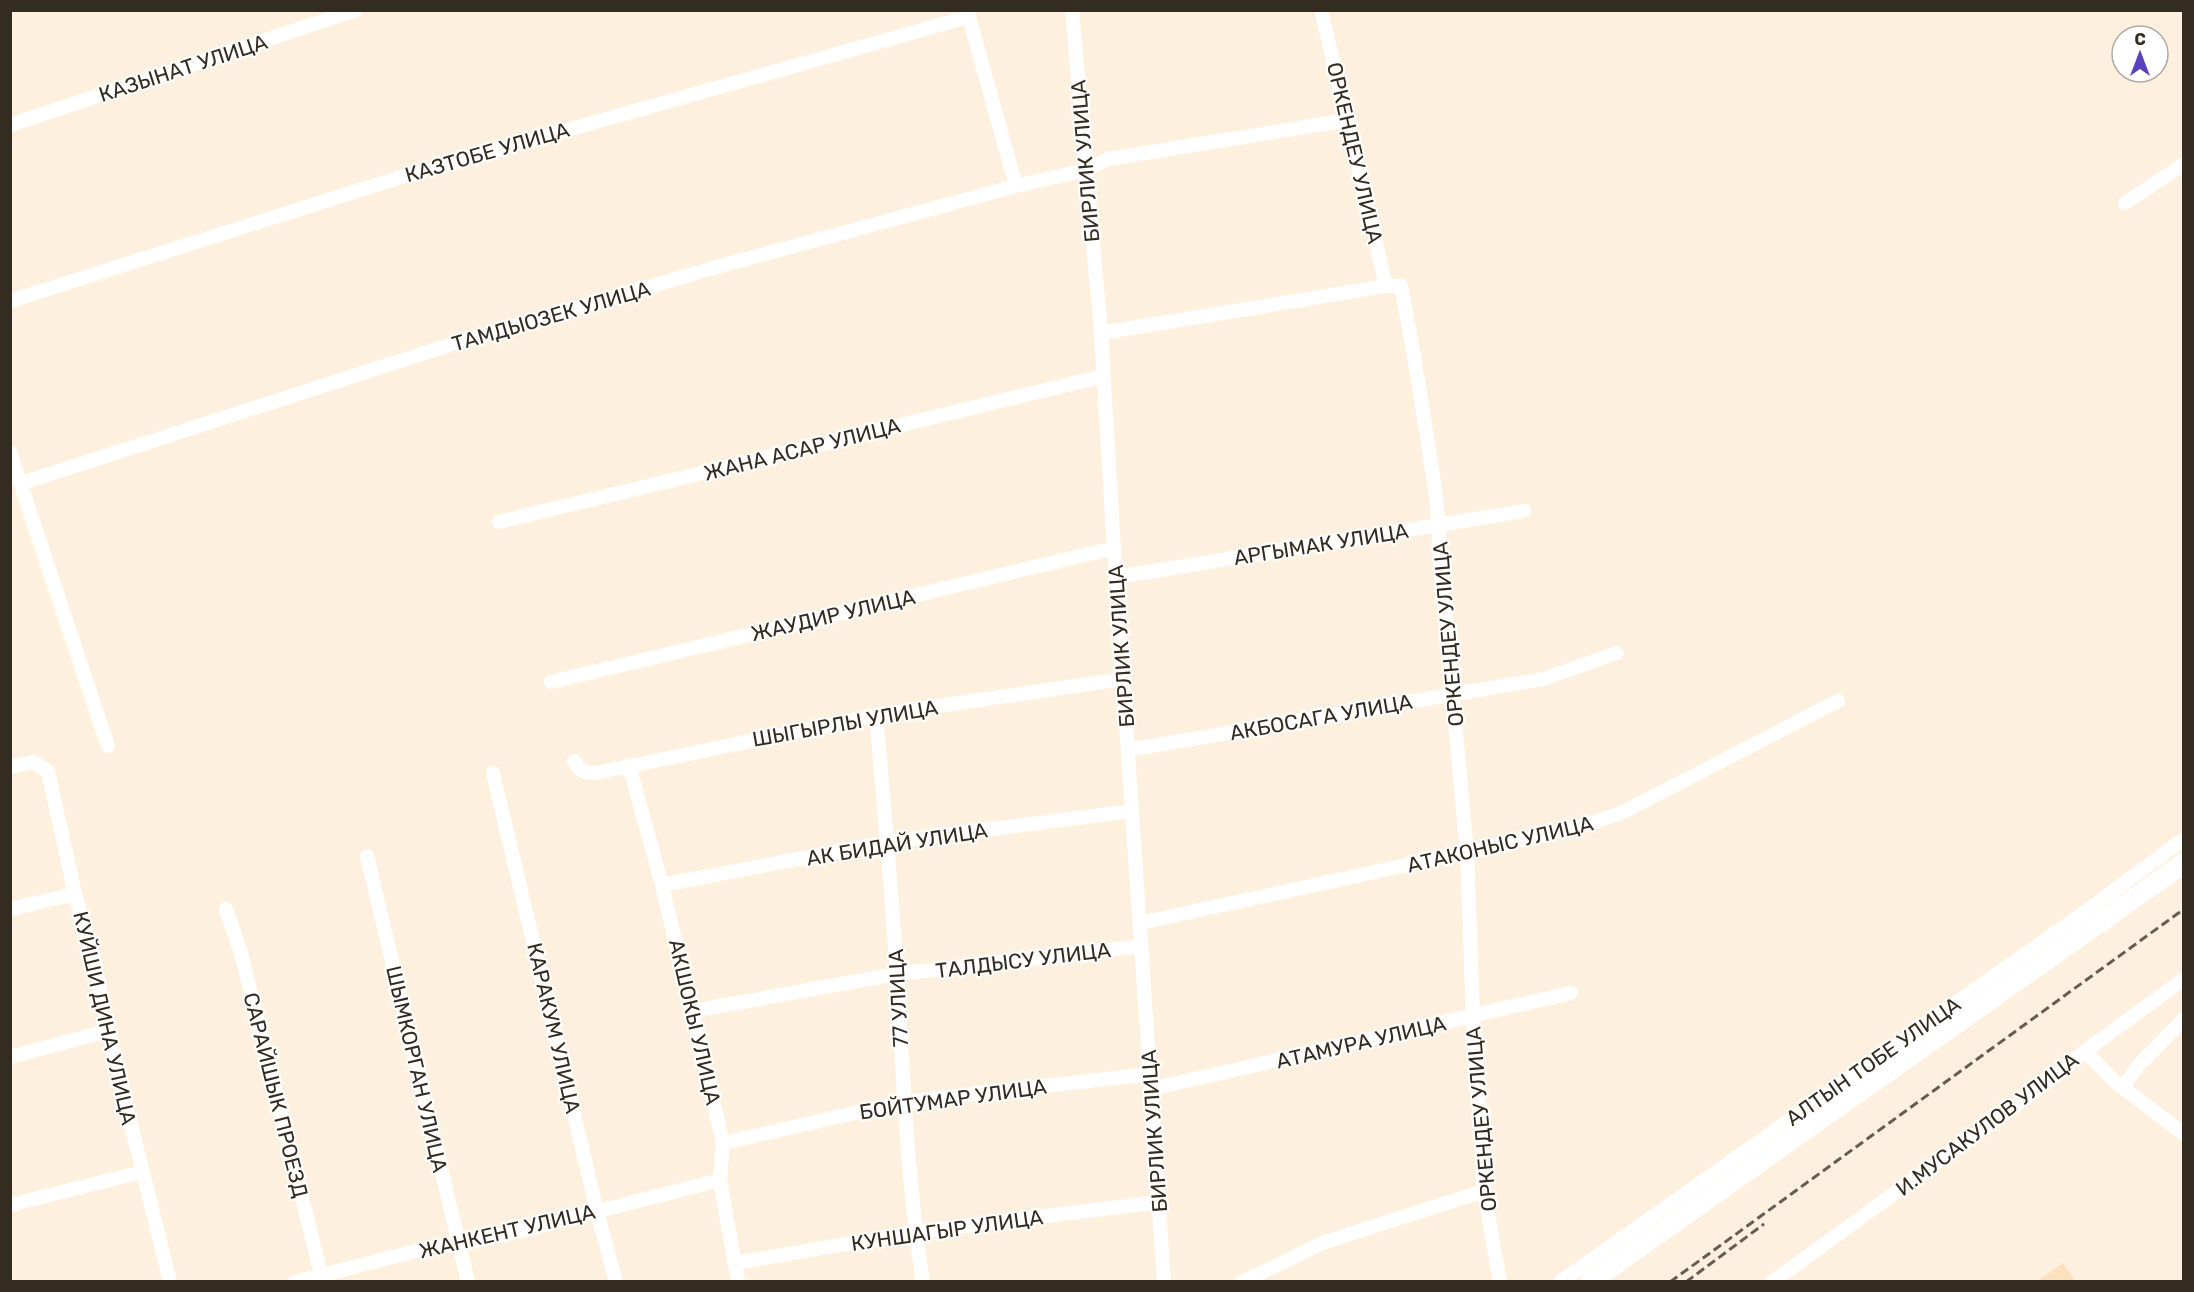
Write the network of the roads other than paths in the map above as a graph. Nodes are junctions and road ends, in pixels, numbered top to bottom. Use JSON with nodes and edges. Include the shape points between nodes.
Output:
{"nodes":[{"id":1,"x":356,"y":10,"type":"edge"},
{"id":2,"x":1072,"y":10,"type":"edge"},
{"id":3,"x":1321,"y":10,"type":"edge"},
{"id":4,"x":968,"y":14,"type":"edge"},
{"id":5,"x":1348,"y":120,"type":"junction"},
{"id":6,"x":10,"y":125,"type":"edge"},
{"id":7,"x":2184,"y":164,"type":"edge"},
{"id":8,"x":1086,"y":171,"type":"junction"},
{"id":9,"x":1016,"y":186,"type":"junction"},
{"id":10,"x":2125,"y":203,"type":"dead end"},
{"id":11,"x":1386,"y":286,"type":"junction"},
{"id":12,"x":10,"y":302,"type":"edge"},
{"id":13,"x":1101,"y":333,"type":"junction"},
{"id":14,"x":1104,"y":376,"type":"junction"},
{"id":15,"x":10,"y":452,"type":"edge"},
{"id":16,"x":22,"y":483,"type":"junction"},
{"id":17,"x":1524,"y":511,"type":"dead end"},
{"id":18,"x":500,"y":522,"type":"dead end"},
{"id":19,"x":1439,"y":525,"type":"junction"},
{"id":20,"x":1114,"y":548,"type":"junction"},
{"id":21,"x":1117,"y":577,"type":"junction"},
{"id":22,"x":1617,"y":653,"type":"dead end"},
{"id":23,"x":1123,"y":679,"type":"junction"},
{"id":24,"x":552,"y":682,"type":"dead end"},
{"id":25,"x":1454,"y":694,"type":"junction"},
{"id":26,"x":1838,"y":701,"type":"dead end"},
{"id":27,"x":876,"y":715,"type":"junction"},
{"id":28,"x":108,"y":746,"type":"dead end"},
{"id":29,"x":1128,"y":750,"type":"junction"},
{"id":30,"x":574,"y":761,"type":"dead end"},
{"id":31,"x":629,"y":765,"type":"junction"},
{"id":32,"x":10,"y":767,"type":"edge"},
{"id":33,"x":493,"y":773,"type":"dead end"},
{"id":34,"x":1132,"y":812,"type":"junction"},
{"id":35,"x":2184,"y":839,"type":"edge"},
{"id":36,"x":888,"y":842,"type":"junction"},
{"id":37,"x":1467,"y":853,"type":"junction"},
{"id":38,"x":366,"y":856,"type":"dead end"},
{"id":39,"x":2184,"y":863,"type":"edge"},
{"id":40,"x":2184,"y":878,"type":"edge"},
{"id":41,"x":663,"y":885,"type":"junction"},
{"id":42,"x":75,"y":894,"type":"junction"},
{"id":43,"x":10,"y":909,"type":"edge"},
{"id":44,"x":226,"y":909,"type":"dead end"},
{"id":45,"x":1140,"y":923,"type":"junction"},
{"id":46,"x":1141,"y":946,"type":"junction"},
{"id":47,"x":897,"y":974,"type":"junction"},
{"id":48,"x":2184,"y":979,"type":"edge"},
{"id":49,"x":1570,"y":993,"type":"dead end"},
{"id":50,"x":693,"y":1011,"type":"junction"},
{"id":51,"x":1473,"y":1017,"type":"junction"},
{"id":52,"x":2184,"y":1019,"type":"edge"},
{"id":53,"x":108,"y":1031,"type":"junction"},
{"id":54,"x":2085,"y":1051,"type":"junction"},
{"id":55,"x":10,"y":1057,"type":"edge"},
{"id":56,"x":1150,"y":1074,"type":"junction"},
{"id":57,"x":2122,"y":1087,"type":"junction"},
{"id":58,"x":1151,"y":1089,"type":"junction"},
{"id":59,"x":903,"y":1102,"type":"junction"},
{"id":60,"x":2184,"y":1134,"type":"edge"},
{"id":61,"x":723,"y":1143,"type":"junction"},
{"id":62,"x":142,"y":1172,"type":"junction"},
{"id":63,"x":720,"y":1180,"type":"junction"},
{"id":64,"x":1485,"y":1191,"type":"junction"},
{"id":65,"x":1159,"y":1202,"type":"junction"},
{"id":66,"x":10,"y":1205,"type":"edge"},
{"id":67,"x":597,"y":1211,"type":"junction"},
{"id":68,"x":915,"y":1232,"type":"junction"},
{"id":69,"x":459,"y":1245,"type":"junction"},
{"id":70,"x":735,"y":1263,"type":"junction"},
{"id":71,"x":322,"y":1279,"type":"edge"},
{"id":72,"x":170,"y":1281,"type":"edge"},
{"id":73,"x":295,"y":1281,"type":"edge"},
{"id":74,"x":468,"y":1281,"type":"edge"},
{"id":75,"x":616,"y":1281,"type":"edge"},
{"id":76,"x":738,"y":1281,"type":"edge"},
{"id":77,"x":923,"y":1281,"type":"edge"},
{"id":78,"x":1164,"y":1281,"type":"edge"},
{"id":79,"x":1242,"y":1281,"type":"edge"},
{"id":80,"x":1500,"y":1281,"type":"edge"},
{"id":81,"x":1560,"y":1281,"type":"edge"},
{"id":82,"x":1590,"y":1281,"type":"edge"},
{"id":83,"x":1612,"y":1281,"type":"edge"},
{"id":84,"x":1772,"y":1281,"type":"edge"}],
"edges":[{"from":1,"to":6,"type":"street","name":"КАЗЫНАТ УЛИЦА"},
{"from":2,"to":8,"type":"street","name":"БИРЛИК УЛИЦА"},
{"from":3,"to":5,"type":"street","name":"ОРКЕНДЕУ УЛИЦА"},
{"from":4,"to":9,"type":"street"},
{"from":4,"to":12,"type":"street","name":"КАЗТОБЕ УЛИЦА","via":[[401,177]]},
{"from":5,"to":8,"type":"street","name":"ТАМДЫОЗЕК УЛИЦА","via":[[1108,159]]},
{"from":5,"to":11,"type":"street","name":"ОРКЕНДЕУ УЛИЦА"},
{"from":7,"to":10,"type":"street"},
{"from":8,"to":9,"type":"street","name":"ТАМДЫОЗЕК УЛИЦА"},
{"from":8,"to":13,"type":"street","name":"БИРЛИК УЛИЦА"},
{"from":9,"to":16,"type":"street","name":"ТАМДЫОЗЕК УЛИЦА","via":[[443,347]]},
{"from":11,"to":13,"type":"street"},
{"from":11,"to":19,"type":"street","name":"ОРКЕНДЕУ УЛИЦА","via":[[1401,286]]},
{"from":13,"to":14,"type":"street","name":"БИРЛИК УЛИЦА"},
{"from":14,"to":18,"type":"street","name":"ЖАНА АСАР УЛИЦА"},
{"from":14,"to":20,"type":"street","name":"БИРЛИК УЛИЦА"},
{"from":15,"to":16,"type":"street"},
{"from":16,"to":28,"type":"street"},
{"from":17,"to":19,"type":"street","name":"АРГЫМАК УЛИЦА"},
{"from":19,"to":21,"type":"street","name":"АРГЫМАК УЛИЦА"},
{"from":19,"to":25,"type":"street","name":"ОРКЕНДЕУ УЛИЦА"},
{"from":20,"to":21,"type":"street","name":"БИРЛИК УЛИЦА"},
{"from":20,"to":24,"type":"street","name":"ЖАУДИР УЛИЦА"},
{"from":21,"to":23,"type":"street","name":"БИРЛИК УЛИЦА"},
{"from":22,"to":25,"type":"street","name":"АКБОСАГА УЛИЦА","via":[[1543,679]]},
{"from":23,"to":27,"type":"street","name":"ШЫГЫРЛЫ УЛИЦА"},
{"from":23,"to":29,"type":"street","name":"БИРЛИК УЛИЦА"},
{"from":25,"to":29,"type":"street","name":"АКБОСАГА УЛИЦА"},
{"from":25,"to":37,"type":"street","name":"ОРКЕНДЕУ УЛИЦА"},
{"from":26,"to":37,"type":"street","name":"АТАКОНЫС УЛИЦА","via":[[1623,812],[1577,828]]},
{"from":27,"to":31,"type":"street","name":"ШЫГЫРЛЫ УЛИЦА"},
{"from":27,"to":36,"type":"street","name":"77 УЛИЦА"},
{"from":29,"to":34,"type":"street","name":"БИРЛИК УЛИЦА"},
{"from":30,"to":31,"type":"street","name":"ШЫГЫРЛЫ УЛИЦА","via":[[589,773]]},
{"from":31,"to":41,"type":"street","name":"АКШОКЫ УЛИЦА"},
{"from":32,"to":42,"type":"street","name":"КУЙШИ ДИНА УЛИЦА","via":[[33,762],[48,771]]},
{"from":33,"to":67,"type":"street","name":"КАРАКУМ УЛИЦА"},
{"from":34,"to":36,"type":"street","name":"АК БИДАЙ УЛИЦА"},
{"from":34,"to":45,"type":"street","name":"БИРЛИК УЛИЦА"},
{"from":35,"to":81,"type":"street","name":"АЛТЫН ТОБЕ УЛИЦА"},
{"from":36,"to":41,"type":"street","name":"АК БИДАЙ УЛИЦА"},
{"from":36,"to":47,"type":"street","name":"77 УЛИЦА"},
{"from":37,"to":45,"type":"street","name":"АТАКОНЫС УЛИЦА"},
{"from":37,"to":51,"type":"street","name":"ОРКЕНДЕУ УЛИЦА"},
{"from":38,"to":69,"type":"street","name":"ШЫМКОРГАН УЛИЦА"},
{"from":39,"to":82,"type":"highway"},
{"from":40,"to":83,"type":"highway"},
{"from":41,"to":50,"type":"street","name":"АКШОКЫ УЛИЦА"},
{"from":42,"to":43,"type":"street"},
{"from":42,"to":53,"type":"street","name":"КУЙШИ ДИНА УЛИЦА","via":[[95,963]]},
{"from":44,"to":71,"type":"street","name":"САРАЙШЫК ПРОЕЗД","via":[[241,953]]},
{"from":45,"to":46,"type":"street","name":"БИРЛИК УЛИЦА"},
{"from":46,"to":47,"type":"street","name":"ТАЛДЫСУ УЛИЦА"},
{"from":46,"to":56,"type":"street","name":"БИРЛИК УЛИЦА"},
{"from":47,"to":50,"type":"street","name":"ТАЛДЫСУ УЛИЦА"},
{"from":47,"to":59,"type":"street","name":"77 УЛИЦА"},
{"from":48,"to":54,"type":"street"},
{"from":49,"to":51,"type":"street","name":"АТАМУРА УЛИЦА"},
{"from":50,"to":61,"type":"street","name":"АКШОКЫ УЛИЦА"},
{"from":51,"to":58,"type":"street","name":"АТАМУРА УЛИЦА"},
{"from":51,"to":64,"type":"street","name":"ОРКЕНДЕУ УЛИЦА"},
{"from":52,"to":57,"type":"street"},
{"from":53,"to":55,"type":"street"},
{"from":53,"to":62,"type":"street","name":"КУЙШИ ДИНА УЛИЦА"},
{"from":54,"to":57,"type":"street","name":"И.МУСАКУЛОВ УЛИЦА"},
{"from":54,"to":84,"type":"street","name":"И.МУСАКУЛОВ УЛИЦА","via":[[2040,1088]]},
{"from":56,"to":58,"type":"street","name":"БИРЛИК УЛИЦА"},
{"from":56,"to":59,"type":"street","name":"БОЙТУМАР УЛИЦА"},
{"from":57,"to":60,"type":"street","name":"И.МУСАКУЛОВ УЛИЦА"},
{"from":58,"to":65,"type":"street","name":"БИРЛИК УЛИЦА"},
{"from":59,"to":61,"type":"street","name":"БОЙТУМАР УЛИЦА"},
{"from":59,"to":68,"type":"street","name":"77 УЛИЦА"},
{"from":61,"to":63,"type":"street","name":"АКШОКЫ УЛИЦА"},
{"from":62,"to":66,"type":"street"},
{"from":62,"to":72,"type":"street","name":"КУЙШИ ДИНА УЛИЦА"},
{"from":63,"to":67,"type":"street","name":"ЖАНКЕНТ УЛИЦА"},
{"from":63,"to":70,"type":"street","name":"АКШОКЫ УЛИЦА"},
{"from":64,"to":79,"type":"street","via":[[1325,1242]]},
{"from":64,"to":80,"type":"street","name":"ОРКЕНДЕУ УЛИЦА"},
{"from":65,"to":68,"type":"street","name":"КУНШАГЫР УЛИЦА"},
{"from":65,"to":78,"type":"street","name":"БИРЛИК УЛИЦА"},
{"from":67,"to":69,"type":"street","name":"ЖАНКЕНТ УЛИЦА"},
{"from":67,"to":75,"type":"street","name":"КАРАКУМ УЛИЦА"},
{"from":68,"to":70,"type":"street","name":"КУНШАГЫР УЛИЦА"},
{"from":68,"to":77,"type":"street","name":"77 УЛИЦА"},
{"from":69,"to":71,"type":"street","name":"ЖАНКЕНТ УЛИЦА","via":[[436,1246]]},
{"from":69,"to":74,"type":"street","name":"ШЫМКОРГАН УЛИЦА"},
{"from":70,"to":76,"type":"street","name":"АКШОКЫ УЛИЦА"},
{"from":71,"to":73,"type":"street","name":"ЖАНКЕНТ УЛИЦА"}]}
